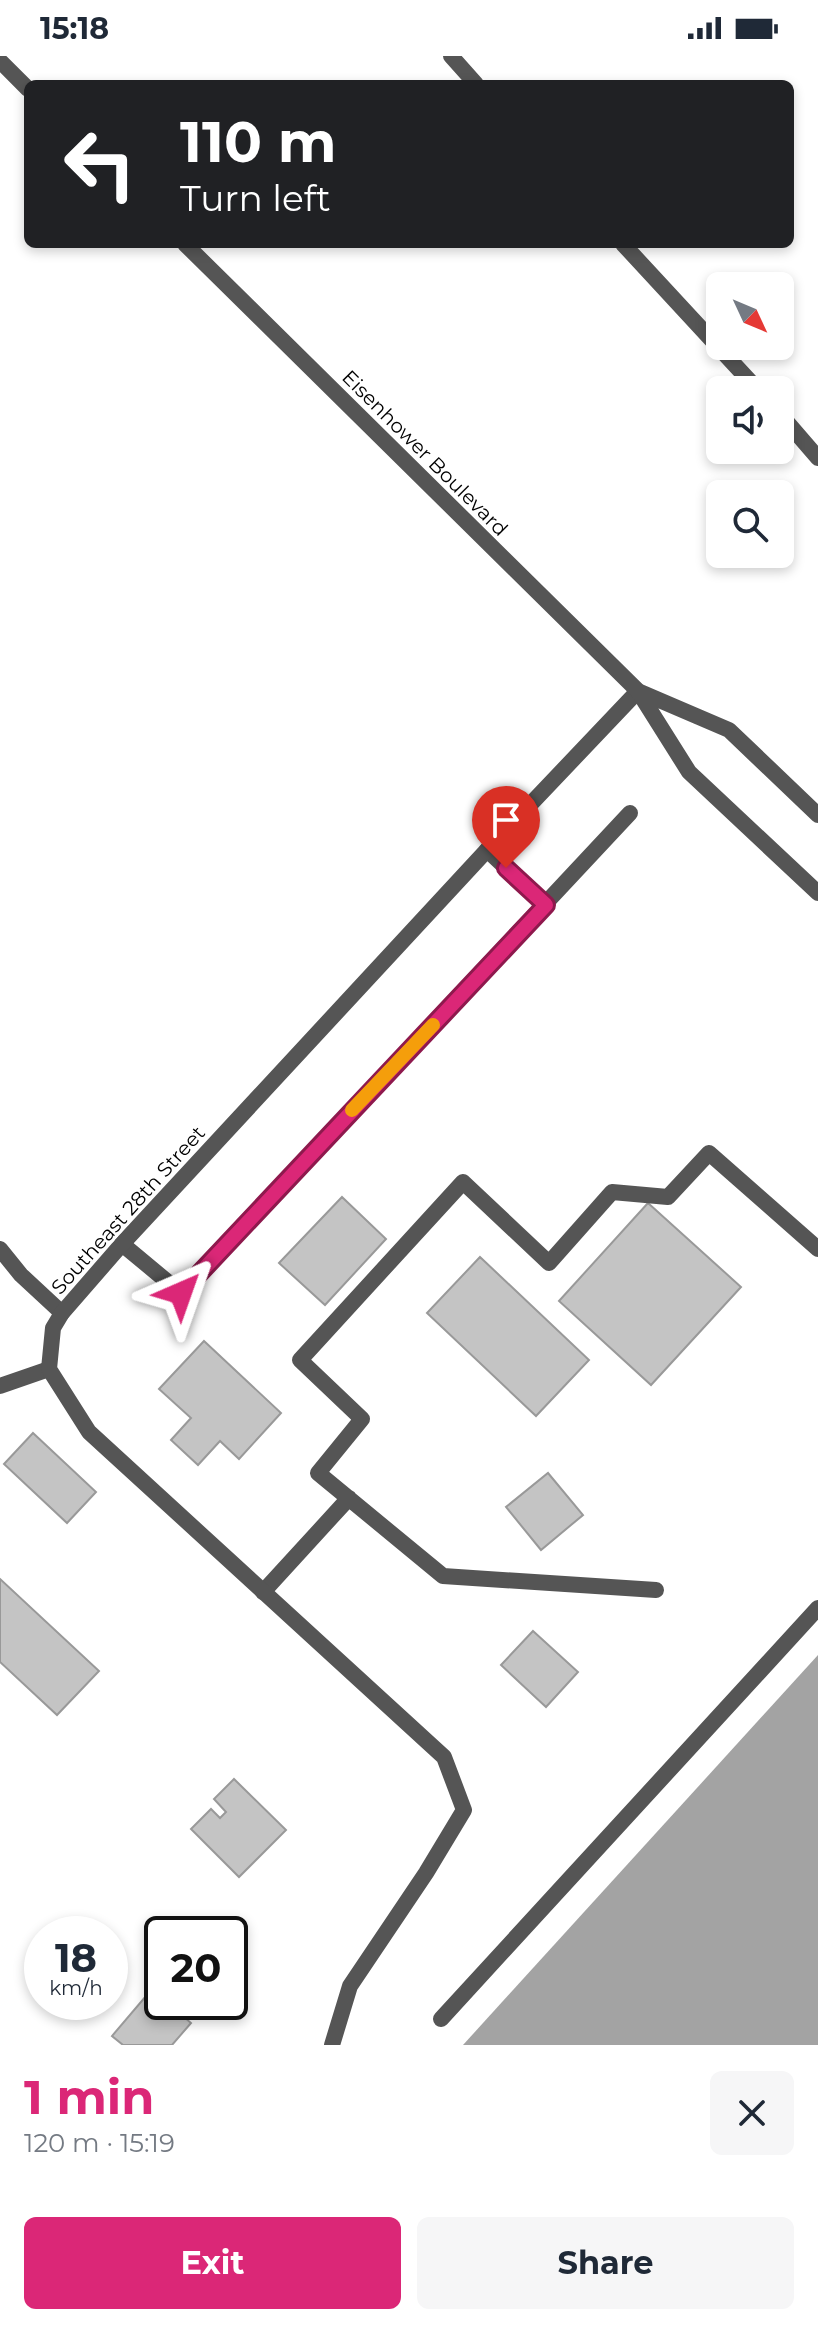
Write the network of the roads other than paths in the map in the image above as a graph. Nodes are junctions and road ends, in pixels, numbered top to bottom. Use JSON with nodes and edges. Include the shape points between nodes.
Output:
{"nodes":[{"id":1,"x":451,"y":56,"type":"edge"},
{"id":2,"x":0,"y":61,"type":"edge"},
{"id":3,"x":472,"y":80,"type":"edge"},
{"id":4,"x":24,"y":85,"type":"edge"},
{"id":5,"x":189,"y":248,"type":"edge"},
{"id":6,"x":627,"y":248,"type":"edge"},
{"id":7,"x":745,"y":376,"type":"edge"},
{"id":8,"x":794,"y":430,"type":"edge"},
{"id":9,"x":818,"y":458,"type":"edge"},
{"id":10,"x":638,"y":691,"type":"junction"},
{"id":11,"x":630,"y":813,"type":"dead end"},
{"id":12,"x":818,"y":815,"type":"edge"},
{"id":13,"x":487,"y":850,"type":"junction"},
{"id":14,"x":818,"y":893,"type":"edge"},
{"id":15,"x":546,"y":905,"type":"junction"},
{"id":16,"x":122,"y":1244,"type":"junction"},
{"id":17,"x":0,"y":1249,"type":"edge"},
{"id":18,"x":818,"y":1249,"type":"edge"},
{"id":19,"x":62,"y":1313,"type":"junction"},
{"id":20,"x":49,"y":1369,"type":"junction"},
{"id":21,"x":0,"y":1386,"type":"edge"},
{"id":22,"x":349,"y":1498,"type":"junction"},
{"id":23,"x":656,"y":1590,"type":"dead end"},
{"id":24,"x":263,"y":1592,"type":"junction"},
{"id":25,"x":818,"y":1608,"type":"edge"},
{"id":26,"x":441,"y":2019,"type":"dead end"},
{"id":27,"x":332,"y":2045,"type":"edge"}],
"edges":[{"from":1,"to":3,"type":"street"},
{"from":2,"to":4,"type":"street"},
{"from":5,"to":10,"type":"street","name":"Eisenhower Boulevard"},
{"from":6,"to":7,"type":"street"},
{"from":8,"to":9,"type":"street"},
{"from":10,"to":12,"type":"street","name":"Eisenhower Boulevard","via":[[729,730]]},
{"from":10,"to":13,"type":"street","name":"Southeast 28th Street"},
{"from":10,"to":14,"type":"street","name":"Eisenhower Boulevard","via":[[689,772]]},
{"from":11,"to":15,"type":"street"},
{"from":13,"to":15,"type":"street"},
{"from":13,"to":16,"type":"street","name":"Southeast 28th Street"},
{"from":15,"to":16,"type":"street","via":[[181,1293]]},
{"from":16,"to":19,"type":"street","name":"Southeast 28th Street"},
{"from":17,"to":19,"type":"street"},
{"from":18,"to":22,"type":"street","via":[[709,1153],[668,1197],[612,1192],[549,1263],[463,1182],[300,1360],[362,1419],[318,1473]]},
{"from":19,"to":20,"type":"street","name":"Southeast 28th Street","via":[[53,1328]]},
{"from":20,"to":21,"type":"street"},
{"from":20,"to":24,"type":"street","via":[[89,1432]]},
{"from":22,"to":23,"type":"street","via":[[443,1576]]},
{"from":22,"to":24,"type":"street"},
{"from":24,"to":27,"type":"street","via":[[444,1757],[464,1810],[350,1986]]},
{"from":25,"to":26,"type":"street"}]}
